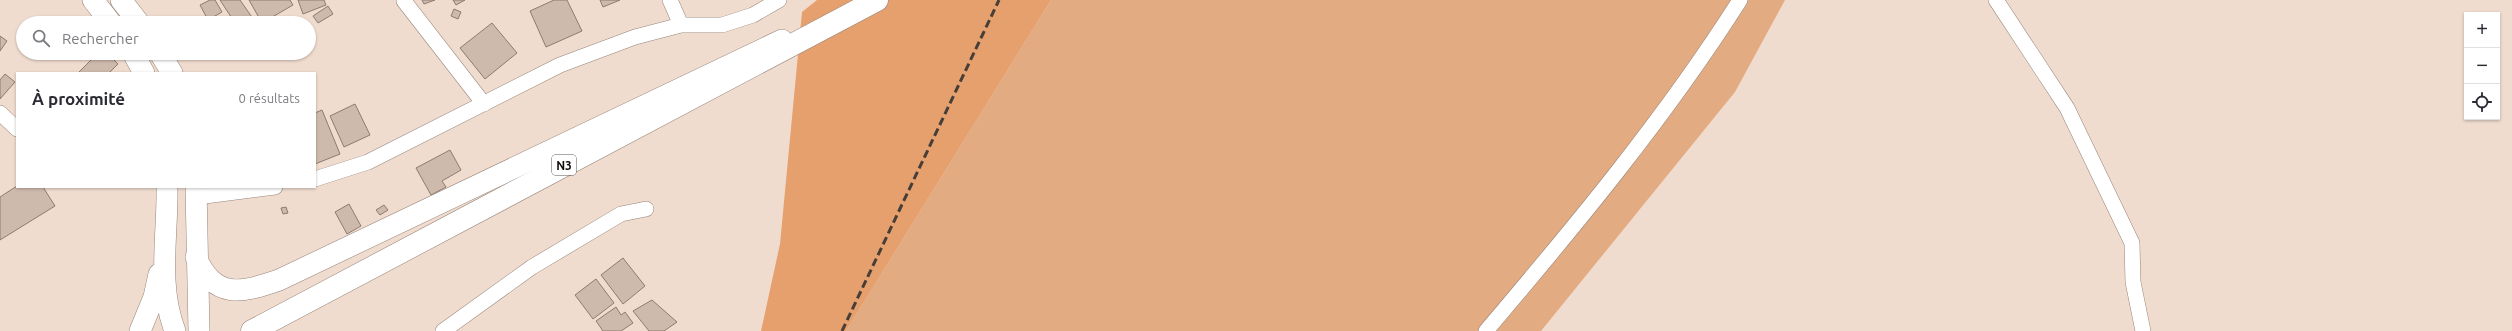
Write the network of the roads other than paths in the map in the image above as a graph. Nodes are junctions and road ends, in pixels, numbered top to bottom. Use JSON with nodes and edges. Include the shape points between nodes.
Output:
{"nodes":[{"id":1,"x":93,"y":0,"type":"edge"},
{"id":2,"x":121,"y":0,"type":"edge"},
{"id":3,"x":670,"y":0,"type":"edge"},
{"id":4,"x":779,"y":0,"type":"edge"},
{"id":5,"x":877,"y":0,"type":"edge"},
{"id":6,"x":1740,"y":0,"type":"edge"},
{"id":7,"x":1996,"y":0,"type":"edge"},
{"id":8,"x":404,"y":1,"type":"dead end"},
{"id":9,"x":848,"y":15,"type":"junction"},
{"id":10,"x":106,"y":16,"type":"edge"},
{"id":11,"x":134,"y":16,"type":"edge"},
{"id":12,"x":681,"y":25,"type":"junction"},
{"id":13,"x":136,"y":60,"type":"edge"},
{"id":14,"x":164,"y":60,"type":"edge"},
{"id":15,"x":143,"y":72,"type":"edge"},
{"id":16,"x":171,"y":72,"type":"edge"},
{"id":17,"x":484,"y":104,"type":"junction"},
{"id":18,"x":0,"y":113,"type":"edge"},
{"id":19,"x":16,"y":128,"type":"edge"},
{"id":20,"x":316,"y":179,"type":"edge"},
{"id":21,"x":167,"y":188,"type":"edge"},
{"id":22,"x":259,"y":188,"type":"edge"},
{"id":23,"x":197,"y":192,"type":"edge"},
{"id":24,"x":646,"y":209,"type":"dead end"},
{"id":25,"x":164,"y":256,"type":"junction"},
{"id":26,"x":196,"y":257,"type":"junction"},
{"id":27,"x":140,"y":331,"type":"edge"},
{"id":28,"x":175,"y":331,"type":"edge"},
{"id":29,"x":198,"y":331,"type":"edge"},
{"id":30,"x":252,"y":331,"type":"edge"},
{"id":31,"x":444,"y":331,"type":"edge"},
{"id":32,"x":1486,"y":331,"type":"edge"},
{"id":33,"x":2143,"y":331,"type":"edge"}],
"edges":[{"from":1,"to":10,"type":"street"},
{"from":2,"to":11,"type":"street"},
{"from":3,"to":12,"type":"street"},
{"from":4,"to":12,"type":"street","via":[[753,15],[722,25]]},
{"from":5,"to":9,"type":"highway","number":"N3"},
{"from":6,"to":32,"type":"street","via":[[1670,104]]},
{"from":7,"to":33,"type":"street","via":[[2067,108],[2132,243],[2133,282]]},
{"from":8,"to":17,"type":"street"},
{"from":9,"to":26,"type":"street","via":[[771,44],[426,212],[253,290],[221,288],[210,281]]},
{"from":9,"to":30,"type":"highway","number":"N3"},
{"from":12,"to":17,"type":"street","via":[[635,37],[560,65]]},
{"from":13,"to":15,"type":"street"},
{"from":14,"to":16,"type":"street"},
{"from":17,"to":20,"type":"street","via":[[368,162]]},
{"from":18,"to":19,"type":"street"},
{"from":21,"to":25,"type":"street"},
{"from":22,"to":23,"type":"street"},
{"from":23,"to":26,"type":"street"},
{"from":24,"to":31,"type":"street","via":[[621,214],[532,267]]},
{"from":25,"to":27,"type":"street","via":[[154,297]]},
{"from":25,"to":28,"type":"street","via":[[165,294]]},
{"from":26,"to":29,"type":"street"}]}
